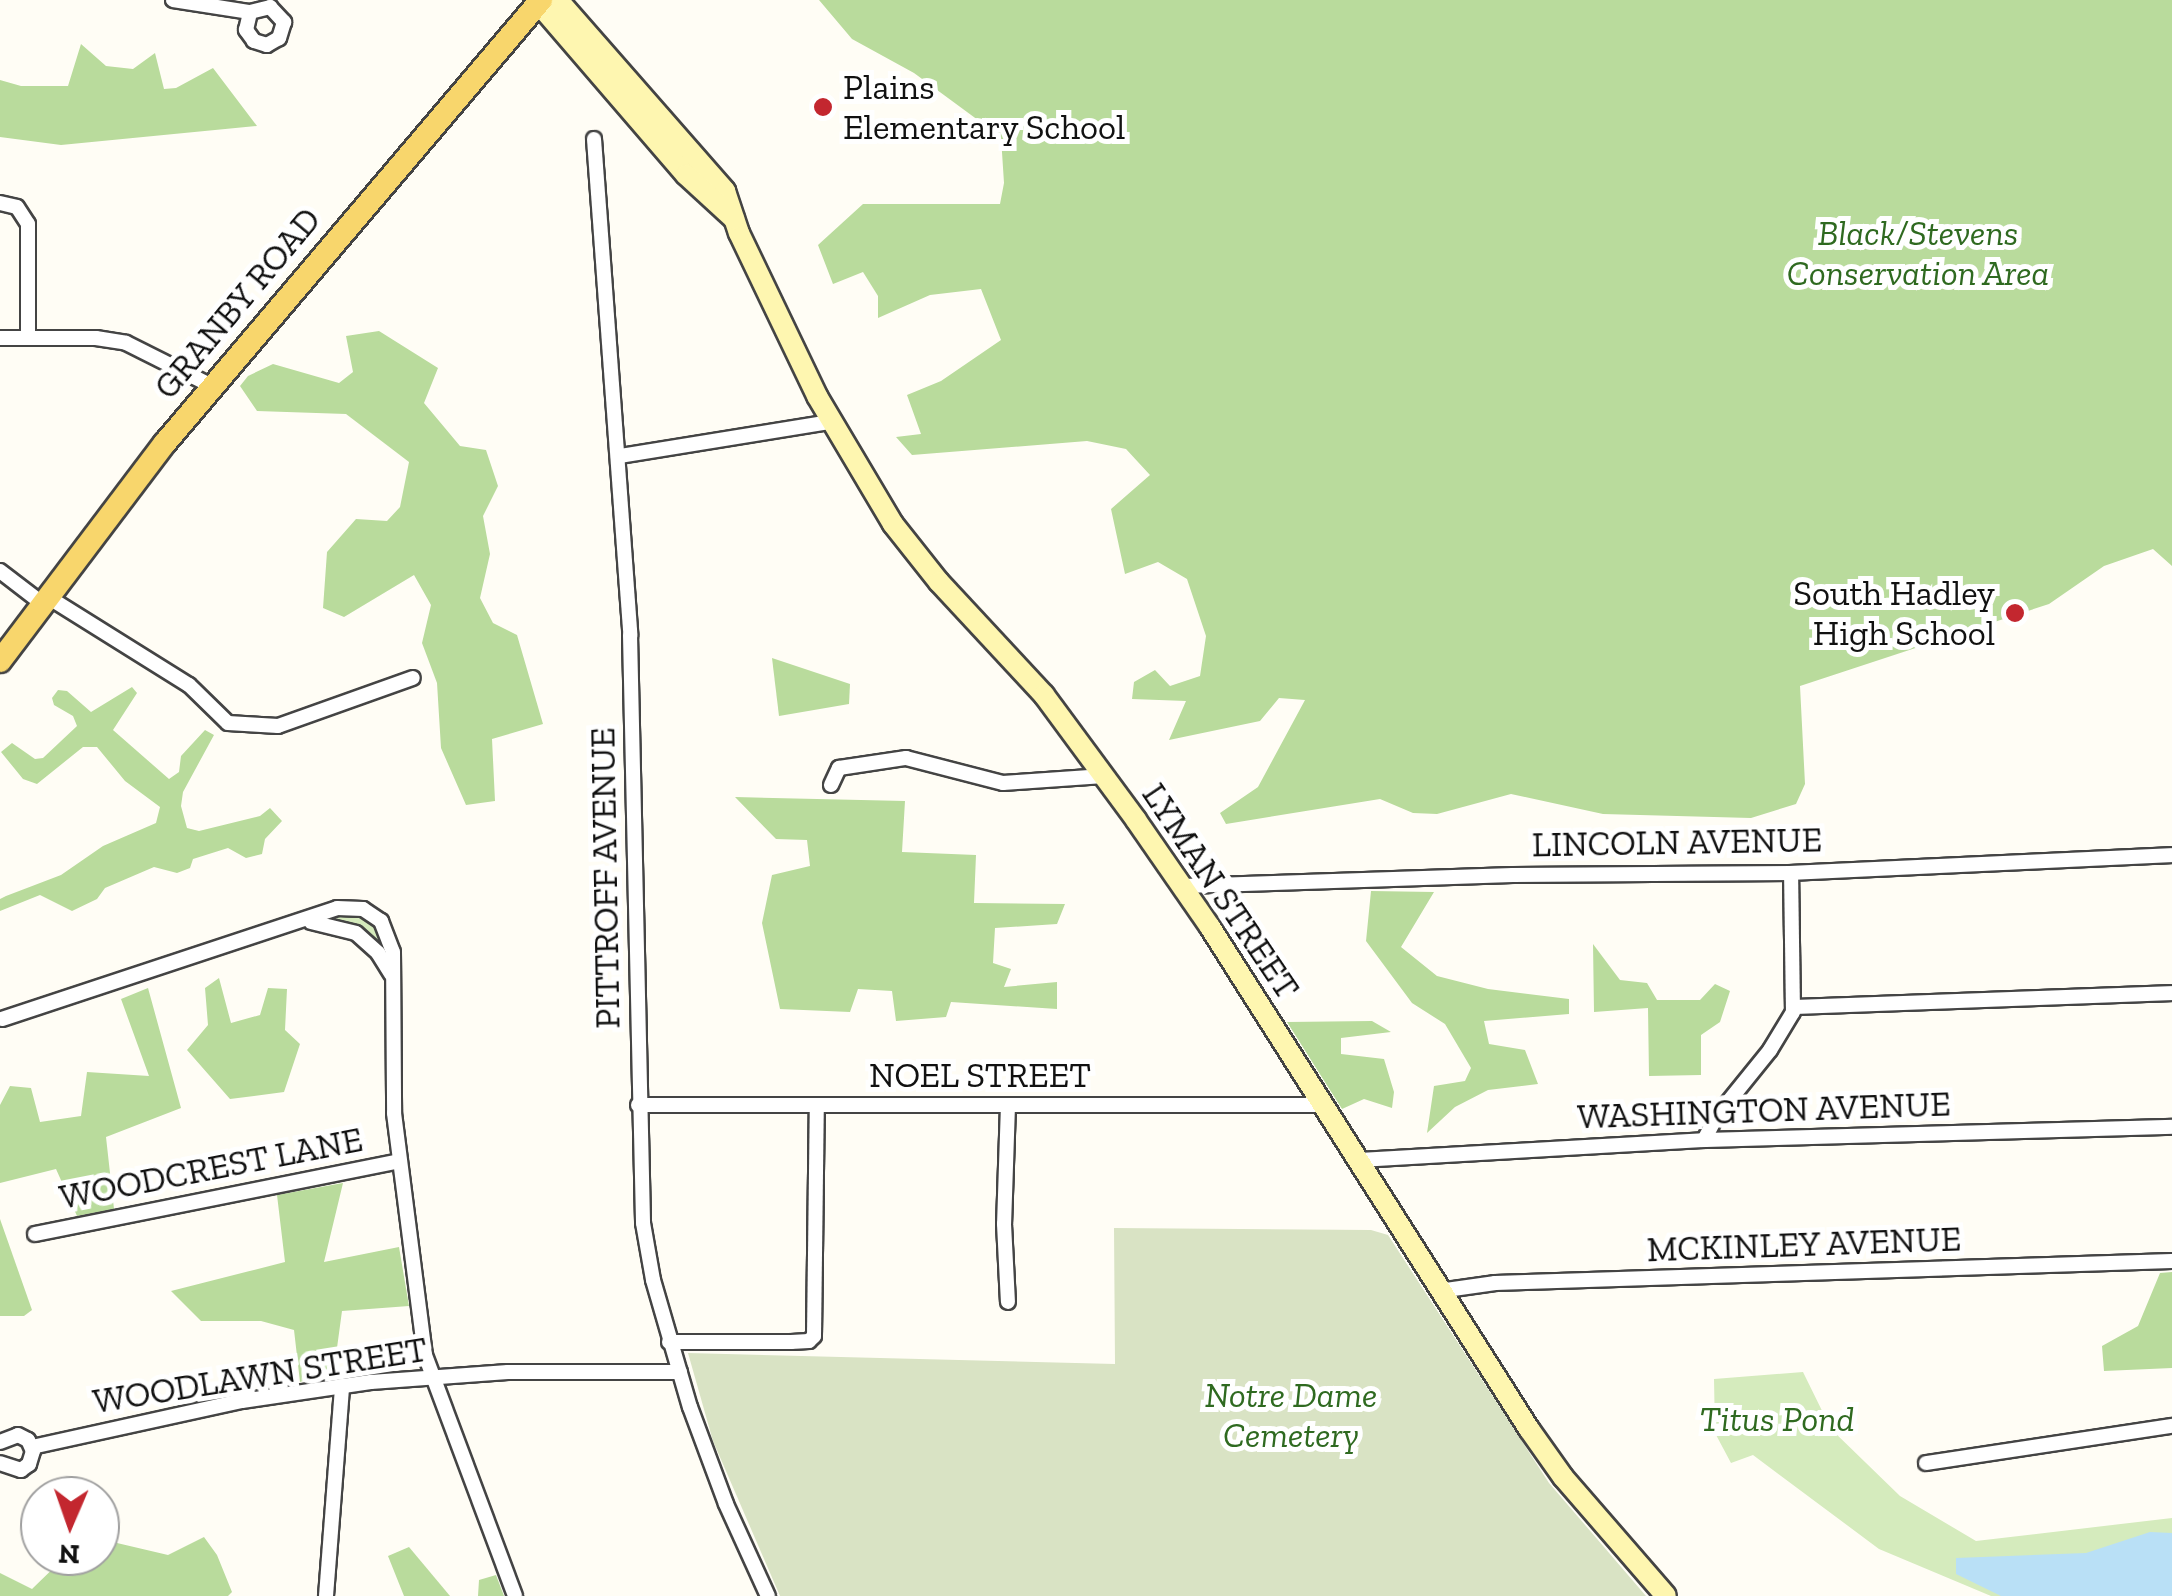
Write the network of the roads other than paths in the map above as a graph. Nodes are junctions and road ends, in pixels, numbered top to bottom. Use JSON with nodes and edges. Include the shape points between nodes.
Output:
{"nodes":[{"id":1,"x":173,"y":0,"type":"edge"},
{"id":2,"x":543,"y":1,"type":"edge"},
{"id":3,"x":250,"y":12,"type":"dead end"},
{"id":4,"x":594,"y":140,"type":"dead end"},
{"id":5,"x":0,"y":202,"type":"edge"},
{"id":6,"x":28,"y":337,"type":"junction"},
{"id":7,"x":0,"y":338,"type":"edge"},
{"id":8,"x":214,"y":387,"type":"junction"},
{"id":9,"x":831,"y":422,"type":"junction"},
{"id":10,"x":620,"y":456,"type":"junction"},
{"id":11,"x":0,"y":571,"type":"edge"},
{"id":12,"x":46,"y":600,"type":"junction"},
{"id":13,"x":0,"y":661,"type":"edge"},
{"id":14,"x":413,"y":678,"type":"dead end"},
{"id":15,"x":1104,"y":776,"type":"junction"},
{"id":16,"x":831,"y":786,"type":"dead end"},
{"id":17,"x":2172,"y":855,"type":"edge"},
{"id":18,"x":1791,"y":873,"type":"junction"},
{"id":19,"x":1184,"y":886,"type":"junction"},
{"id":20,"x":305,"y":922,"type":"junction"},
{"id":21,"x":391,"y":974,"type":"junction"},
{"id":22,"x":2172,"y":993,"type":"edge"},
{"id":23,"x":1795,"y":1006,"type":"junction"},
{"id":24,"x":2,"y":1020,"type":"edge"},
{"id":25,"x":638,"y":1104,"type":"junction"},
{"id":26,"x":817,"y":1105,"type":"junction"},
{"id":27,"x":1008,"y":1105,"type":"junction"},
{"id":28,"x":1323,"y":1105,"type":"junction"},
{"id":29,"x":2172,"y":1127,"type":"edge"},
{"id":30,"x":1704,"y":1140,"type":"junction"},
{"id":31,"x":1358,"y":1160,"type":"junction"},
{"id":32,"x":399,"y":1161,"type":"junction"},
{"id":33,"x":36,"y":1234,"type":"dead end"},
{"id":34,"x":2172,"y":1261,"type":"edge"},
{"id":35,"x":1438,"y":1291,"type":"junction"},
{"id":36,"x":1008,"y":1302,"type":"dead end"},
{"id":37,"x":669,"y":1342,"type":"junction"},
{"id":38,"x":680,"y":1372,"type":"junction"},
{"id":39,"x":430,"y":1376,"type":"junction"},
{"id":40,"x":342,"y":1386,"type":"junction"},
{"id":41,"x":2172,"y":1426,"type":"edge"},
{"id":42,"x":0,"y":1442,"type":"edge"},
{"id":43,"x":32,"y":1447,"type":"junction"},
{"id":44,"x":0,"y":1463,"type":"edge"},
{"id":45,"x":1926,"y":1463,"type":"dead end"},
{"id":46,"x":326,"y":1596,"type":"edge"},
{"id":47,"x":515,"y":1596,"type":"edge"},
{"id":48,"x":768,"y":1596,"type":"edge"},
{"id":49,"x":1666,"y":1596,"type":"edge"}],
"edges":[{"from":1,"to":3,"type":"street"},
{"from":2,"to":8,"type":"main road","name":"GRANBY ROAD"},
{"from":2,"to":9,"type":"main road","name":"LYMAN STREET","via":[[686,175],[734,218]]},
{"from":4,"to":10,"type":"street","name":"PITTROFF AVENUE"},
{"from":5,"to":6,"type":"street","via":[[17,207],[28,224]]},
{"from":6,"to":7,"type":"street"},
{"from":6,"to":8,"type":"street","via":[[126,344]]},
{"from":8,"to":12,"type":"main road","name":"GRANBY ROAD"},
{"from":9,"to":10,"type":"street"},
{"from":9,"to":15,"type":"main road","name":"LYMAN STREET","via":[[904,540],[1044,695]]},
{"from":10,"to":25,"type":"street","name":"PITTROFF AVENUE","via":[[633,710]]},
{"from":11,"to":12,"type":"street"},
{"from":12,"to":13,"type":"main road","name":"GRANBY ROAD"},
{"from":12,"to":14,"type":"street","via":[[182,681],[228,722],[278,726]]},
{"from":15,"to":16,"type":"street","via":[[1003,783],[906,758],[839,768]]},
{"from":15,"to":19,"type":"main road","name":"LYMAN STREET"},
{"from":17,"to":18,"type":"street","name":"LINCOLN AVENUE"},
{"from":18,"to":19,"type":"street","name":"LINCOLN AVENUE"},
{"from":18,"to":23,"type":"street"},
{"from":19,"to":28,"type":"main road","name":"LYMAN STREET"},
{"from":20,"to":21,"type":"street","via":[[356,933]]},
{"from":20,"to":21,"type":"street","via":[[345,907],[370,912],[389,935]]},
{"from":20,"to":24,"type":"street"},
{"from":21,"to":32,"type":"street"},
{"from":22,"to":23,"type":"street"},
{"from":23,"to":30,"type":"street"},
{"from":25,"to":26,"type":"street","name":"NOEL STREET"},
{"from":25,"to":37,"type":"street","name":"PITTROFF AVENUE","via":[[643,1223]]},
{"from":26,"to":27,"type":"street","name":"NOEL STREET"},
{"from":26,"to":37,"type":"street","via":[[817,1324],[811,1339]]},
{"from":27,"to":28,"type":"street","name":"NOEL STREET"},
{"from":27,"to":36,"type":"street"},
{"from":28,"to":31,"type":"main road","name":"LYMAN STREET"},
{"from":29,"to":30,"type":"street","name":"WASHINGTON AVENUE"},
{"from":30,"to":31,"type":"street","name":"WASHINGTON AVENUE"},
{"from":31,"to":35,"type":"main road","name":"LYMAN STREET"},
{"from":32,"to":33,"type":"street","name":"WOODCREST LANE"},
{"from":32,"to":39,"type":"street"},
{"from":34,"to":35,"type":"street","name":"MCKINLEY AVENUE","via":[[1495,1283]]},
{"from":35,"to":49,"type":"main road","name":"LYMAN STREET","via":[[1563,1477]]},
{"from":37,"to":38,"type":"street","name":"PITTROFF AVENUE"},
{"from":38,"to":39,"type":"street","name":"WOODLAWN STREET"},
{"from":38,"to":48,"type":"street","name":"PITTROFF AVENUE","via":[[719,1487]]},
{"from":39,"to":40,"type":"street","name":"WOODLAWN STREET"},
{"from":39,"to":47,"type":"street"},
{"from":40,"to":43,"type":"street","name":"WOODLAWN STREET"},
{"from":40,"to":46,"type":"street"},
{"from":41,"to":45,"type":"street"},
{"from":42,"to":43,"type":"street","name":"WOODLAWN STREET","via":[[18,1435]]},
{"from":43,"to":44,"type":"street","name":"WOODLAWN STREET","via":[[21,1470]]}]}
